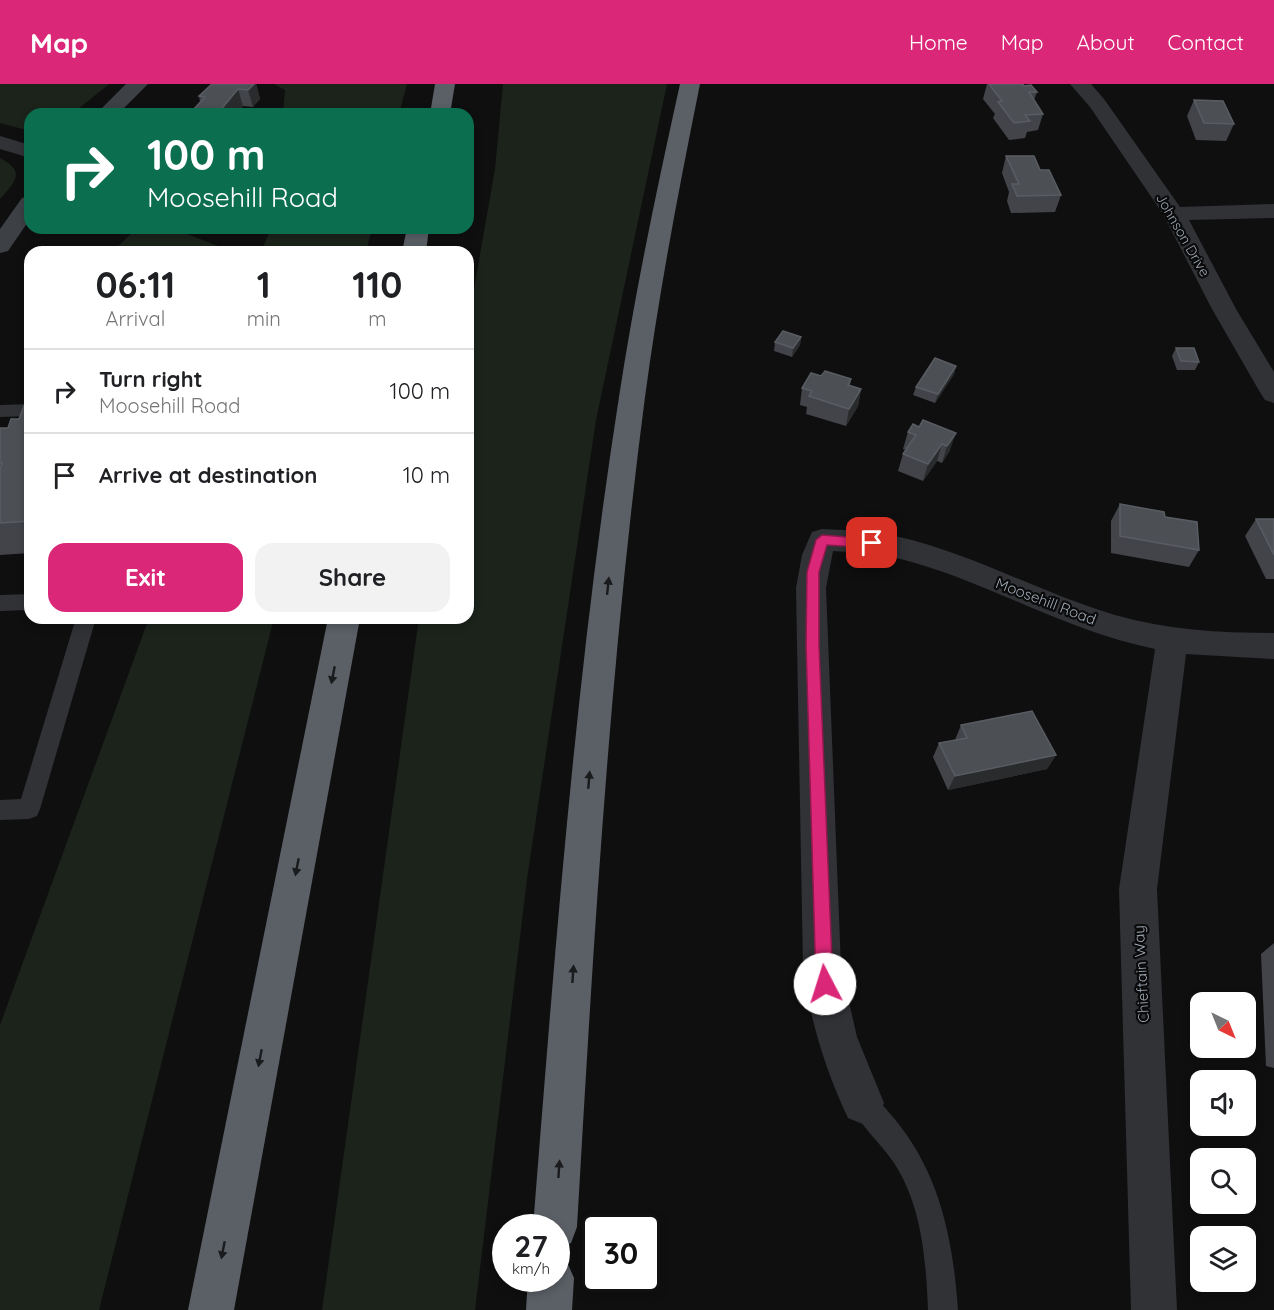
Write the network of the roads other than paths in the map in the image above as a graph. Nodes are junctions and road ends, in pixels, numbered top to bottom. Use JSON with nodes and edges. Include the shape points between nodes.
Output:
{"nodes":[{"id":1,"x":138,"y":84,"type":"edge"},
{"id":2,"x":446,"y":84,"type":"edge"},
{"id":3,"x":690,"y":84,"type":"edge"},
{"id":4,"x":1080,"y":84,"type":"edge"},
{"id":5,"x":112,"y":108,"type":"edge"},
{"id":6,"x":441,"y":108,"type":"edge"},
{"id":7,"x":0,"y":142,"type":"edge"},
{"id":8,"x":24,"y":150,"type":"edge"},
{"id":9,"x":1274,"y":211,"type":"edge"},
{"id":10,"x":24,"y":212,"type":"edge"},
{"id":11,"x":1174,"y":214,"type":"junction"},
{"id":12,"x":0,"y":246,"type":"edge"},
{"id":13,"x":1274,"y":394,"type":"edge"},
{"id":14,"x":24,"y":411,"type":"edge"},
{"id":15,"x":2,"y":416,"type":"edge"},
{"id":16,"x":24,"y":602,"type":"edge"},
{"id":17,"x":0,"y":603,"type":"edge"},
{"id":18,"x":84,"y":624,"type":"edge"},
{"id":19,"x":343,"y":624,"type":"edge"},
{"id":20,"x":1172,"y":640,"type":"junction"},
{"id":21,"x":1274,"y":646,"type":"edge"},
{"id":22,"x":0,"y":810,"type":"edge"},
{"id":23,"x":863,"y":1103,"type":"joint"},
{"id":24,"x":556,"y":1214,"type":"edge"},
{"id":25,"x":550,"y":1292,"type":"edge"},
{"id":26,"x":211,"y":1310,"type":"edge"},
{"id":27,"x":549,"y":1310,"type":"edge"},
{"id":28,"x":944,"y":1310,"type":"edge"},
{"id":29,"x":1154,"y":1310,"type":"edge"}],
"edges":[{"from":1,"to":5,"type":"main road"},
{"from":2,"to":6,"type":"highway"},
{"from":24,"to":3,"type":"highway","one_way":true,"via":[[587,801],[611,558],[642,331]]},
{"from":4,"to":11,"type":"street","name":"Johnson Drive"},
{"from":7,"to":8,"type":"street"},
{"from":9,"to":11,"type":"street"},
{"from":10,"to":12,"type":"main road"},
{"from":11,"to":13,"type":"street","name":"Johnson Drive"},
{"from":14,"to":15,"type":"lane"},
{"from":16,"to":17,"type":"lane"},
{"from":18,"to":22,"type":"lane","via":[[29,809]]},
{"from":19,"to":26,"type":"highway","one_way":true},
{"from":20,"to":21,"type":"street","name":"Moosehill Road"},
{"from":20,"to":23,"type":"street","name":"Moosehill Road","via":[[1096,622],[923,555],[872,543],[822,540],[813,572],[812,611],[822,967],[841,1056]]},
{"from":20,"to":29,"type":"street","name":"Chieftain Way","via":[[1138,889]]},
{"from":23,"to":28,"type":"lane","via":[[910,1164],[922,1188],[938,1252]]},
{"from":25,"to":27,"type":"highway"}]}
